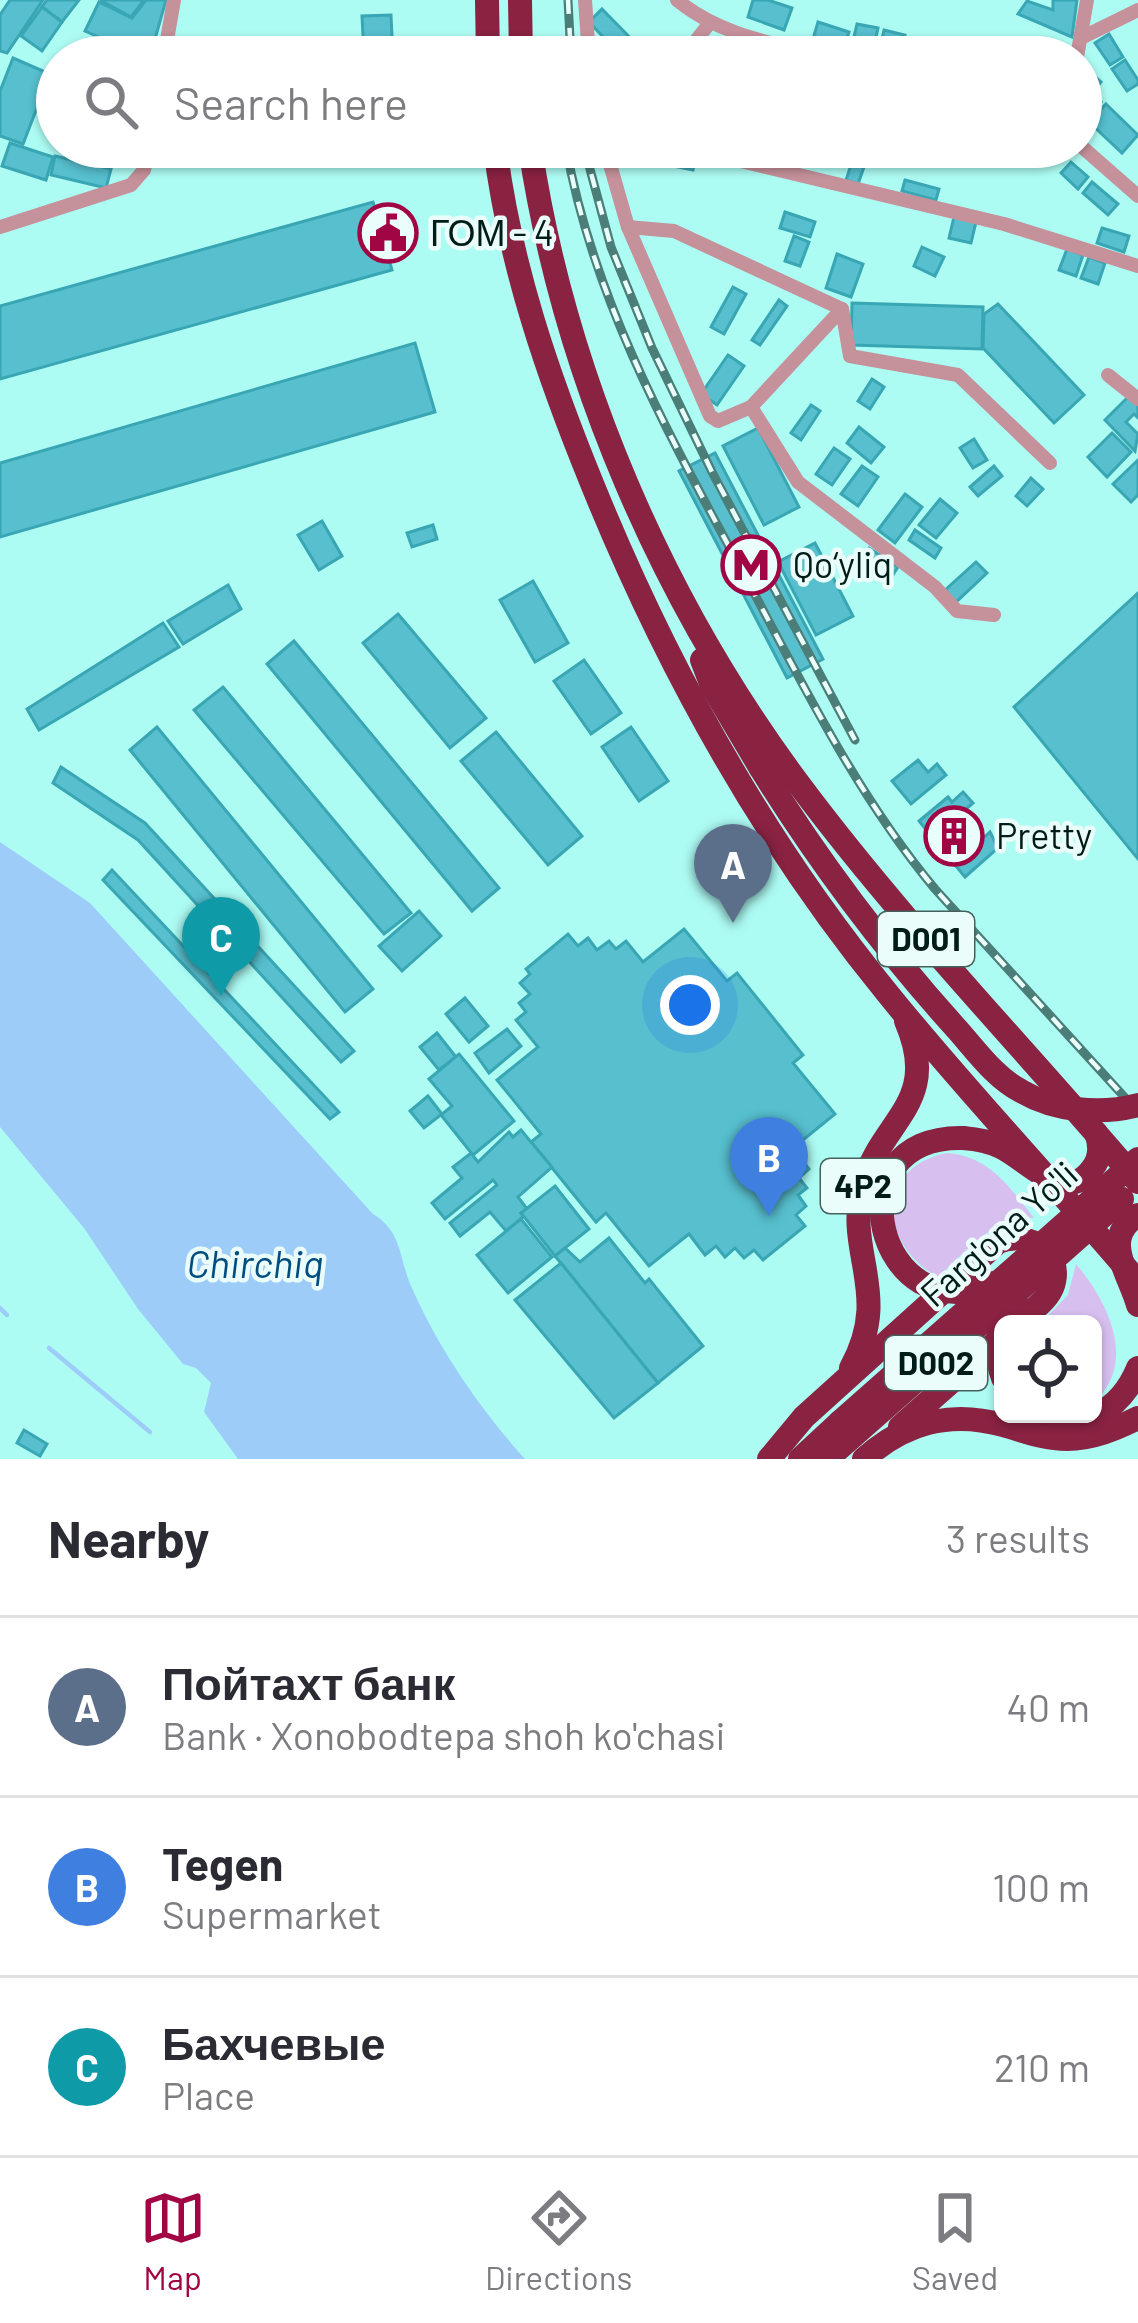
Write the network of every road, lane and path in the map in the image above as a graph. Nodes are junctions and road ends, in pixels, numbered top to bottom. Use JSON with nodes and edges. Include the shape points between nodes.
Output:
{"nodes":[{"id":1,"x":175,"y":0,"type":"edge"},
{"id":2,"x":487,"y":0,"type":"edge"},
{"id":3,"x":520,"y":0,"type":"edge"},
{"id":4,"x":585,"y":0,"type":"edge"},
{"id":5,"x":677,"y":0,"type":"edge"},
{"id":6,"x":1087,"y":0,"type":"edge"},
{"id":7,"x":1138,"y":10,"type":"edge"},
{"id":8,"x":709,"y":24,"type":"junction"},
{"id":9,"x":168,"y":36,"type":"edge"},
{"id":10,"x":488,"y":36,"type":"edge"},
{"id":11,"x":521,"y":36,"type":"edge"},
{"id":12,"x":588,"y":36,"type":"edge"},
{"id":13,"x":700,"y":36,"type":"edge"},
{"id":14,"x":752,"y":36,"type":"edge"},
{"id":15,"x":1083,"y":36,"type":"edge"},
{"id":16,"x":1085,"y":36,"type":"edge"},
{"id":17,"x":1102,"y":164,"type":"edge"},
{"id":18,"x":144,"y":168,"type":"edge"},
{"id":19,"x":498,"y":168,"type":"edge"},
{"id":20,"x":534,"y":168,"type":"edge"},
{"id":21,"x":611,"y":168,"type":"edge"},
{"id":22,"x":770,"y":168,"type":"edge"},
{"id":23,"x":1138,"y":196,"type":"edge"},
{"id":24,"x":0,"y":226,"type":"edge"},
{"id":25,"x":628,"y":227,"type":"junction"},
{"id":26,"x":1138,"y":266,"type":"edge"},
{"id":27,"x":842,"y":309,"type":"junction"},
{"id":28,"x":1108,"y":375,"type":"dead end"},
{"id":29,"x":1138,"y":399,"type":"edge"},
{"id":30,"x":751,"y":407,"type":"junction"},
{"id":31,"x":1050,"y":463,"type":"dead end"},
{"id":32,"x":658,"y":547,"type":"junction"},
{"id":33,"x":994,"y":615,"type":"dead end"},
{"id":34,"x":888,"y":994,"type":"junction"},
{"id":35,"x":1138,"y":1105,"type":"edge"},
{"id":36,"x":1095,"y":1131,"type":"junction"},
{"id":37,"x":1138,"y":1159,"type":"edge"},
{"id":38,"x":1042,"y":1174,"type":"junction"},
{"id":39,"x":1138,"y":1184,"type":"edge"},
{"id":40,"x":1138,"y":1215,"type":"edge"},
{"id":41,"x":1130,"y":1273,"type":"edge"},
{"id":42,"x":1013,"y":1283,"type":"junction"},
{"id":43,"x":1138,"y":1305,"type":"edge"},
{"id":44,"x":1004,"y":1315,"type":"edge"},
{"id":45,"x":1026,"y":1315,"type":"edge"},
{"id":46,"x":994,"y":1344,"type":"edge"},
{"id":47,"x":1138,"y":1368,"type":"edge"},
{"id":48,"x":835,"y":1389,"type":"junction"},
{"id":49,"x":1102,"y":1412,"type":"edge"},
{"id":50,"x":1138,"y":1418,"type":"edge"},
{"id":51,"x":890,"y":1436,"type":"junction"},
{"id":52,"x":852,"y":1439,"type":"edge"},
{"id":53,"x":769,"y":1459,"type":"edge"},
{"id":54,"x":800,"y":1459,"type":"edge"},
{"id":55,"x":827,"y":1459,"type":"edge"}],
"edges":[{"from":1,"to":9,"type":"street"},
{"from":2,"to":10,"type":"highway"},
{"from":3,"to":11,"type":"highway"},
{"from":4,"to":12,"type":"street"},
{"from":5,"to":8,"type":"street"},
{"from":6,"to":15,"type":"street"},
{"from":7,"to":16,"type":"street"},
{"from":8,"to":13,"type":"street"},
{"from":8,"to":14,"type":"street"},
{"from":17,"to":23,"type":"street"},
{"from":18,"to":24,"type":"street","via":[[131,185]]},
{"from":19,"to":34,"type":"highway","number":"D001","via":[[542,354],[662,643],[728,765]]},
{"from":20,"to":32,"type":"highway","number":"D001","via":[[573,332]]},
{"from":21,"to":25,"type":"street"},
{"from":22,"to":26,"type":"street","via":[[1004,224]]},
{"from":25,"to":27,"type":"street","via":[[674,231]]},
{"from":25,"to":30,"type":"street","via":[[710,416],[718,421]]},
{"from":27,"to":30,"type":"street"},
{"from":27,"to":31,"type":"street","via":[[850,356],[958,375]]},
{"from":28,"to":29,"type":"street"},
{"from":30,"to":33,"type":"street","via":[[798,482],[957,611]]},
{"from":32,"to":35,"type":"highway","bridge":true,"via":[[712,686],[760,767],[936,1006],[1028,1095],[1096,1110]]},
{"from":32,"to":36,"type":"highway","number":"D001","via":[[723,672],[798,783]]},
{"from":34,"to":38,"type":"highway","number":"D001"},
{"from":34,"to":48,"type":"highway","number":"4P2","via":[[910,1030],[915,1082],[862,1187],[869,1318],[859,1353]]},
{"from":36,"to":38,"type":"highway","via":[[1099,1154],[1087,1175],[1064,1184]]},
{"from":36,"to":39,"type":"highway","number":"D001"},
{"from":37,"to":42,"type":"highway","name":"Farg'ona Yo'li","number":"D002","bridge":true},
{"from":38,"to":41,"type":"highway","number":"D001"},
{"from":38,"to":42,"type":"highway","bridge":true,"via":[[1003,1148],[963,1138],[925,1143],[894,1169],[881,1196],[884,1238],[903,1268],[937,1288]]},
{"from":39,"to":42,"type":"highway","name":"Farg'ona Yo'li","number":"D002","bridge":true},
{"from":40,"to":41,"type":"highway","via":[[1121,1230],[1118,1253]]},
{"from":41,"to":43,"type":"highway"},
{"from":42,"to":44,"type":"highway","bridge":true},
{"from":42,"to":52,"type":"highway","name":"Farg'ona Yo'li","number":"D002","bridge":true},
{"from":45,"to":48,"type":"highway","via":[[1046,1298],[1054,1276],[1041,1246],[1016,1237],[998,1242]]},
{"from":46,"to":51,"type":"highway"},
{"from":47,"to":49,"type":"highway","via":[[1124,1396]]},
{"from":48,"to":53,"type":"highway","number":"4P2"},
{"from":50,"to":51,"type":"highway","via":[[1075,1439],[965,1418]]},
{"from":51,"to":52,"type":"highway"},
{"from":52,"to":54,"type":"highway","name":"Farg'ona Yo'li","number":"D002"},
{"from":52,"to":55,"type":"highway","name":"Farg'ona Yo'li","number":"D002"}]}
